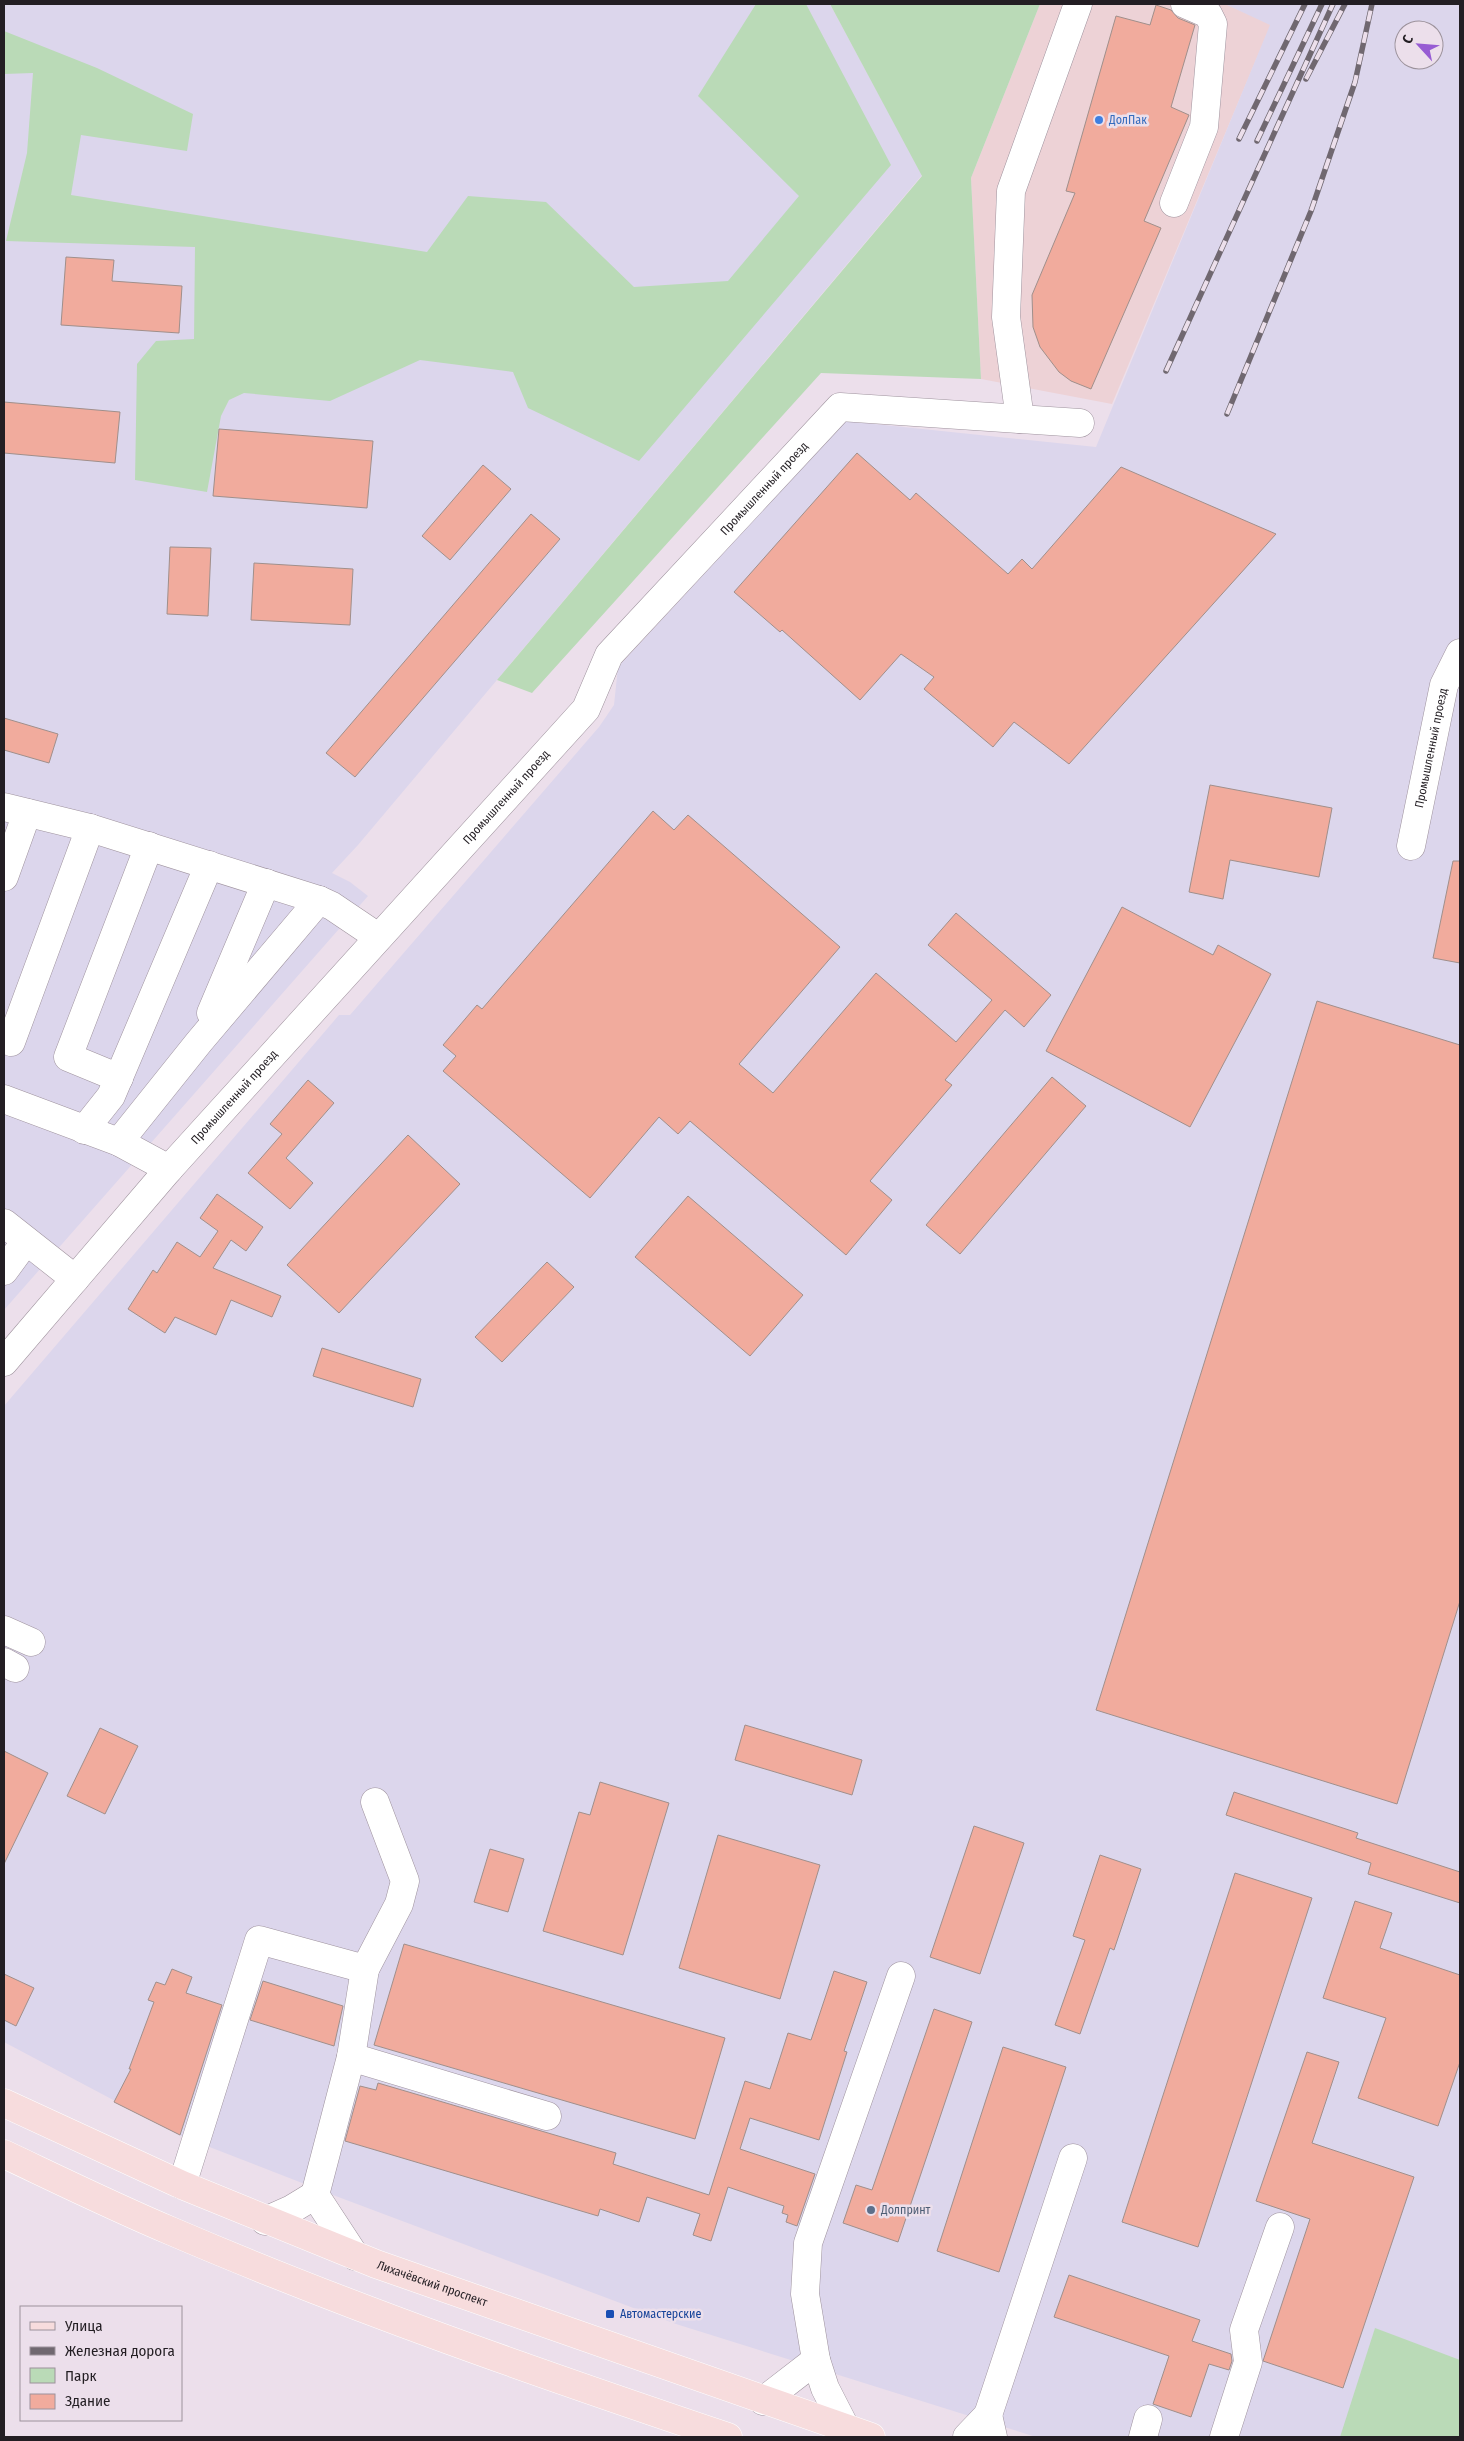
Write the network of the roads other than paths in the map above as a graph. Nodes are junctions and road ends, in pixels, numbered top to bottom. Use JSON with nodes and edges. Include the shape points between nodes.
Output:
{"nodes":[{"id":1,"x":1078,"y":4,"type":"edge"},
{"id":2,"x":1185,"y":4,"type":"edge"},
{"id":3,"x":1174,"y":203,"type":"dead end"},
{"id":4,"x":1020,"y":419,"type":"junction"},
{"id":5,"x":1080,"y":423,"type":"dead end"},
{"id":6,"x":1460,"y":653,"type":"edge"},
{"id":7,"x":15,"y":810,"type":"edge"},
{"id":8,"x":90,"y":828,"type":"junction"},
{"id":9,"x":149,"y":846,"type":"junction"},
{"id":10,"x":1411,"y":846,"type":"dead end"},
{"id":11,"x":209,"y":865,"type":"junction"},
{"id":12,"x":4,"y":877,"type":"edge"},
{"id":13,"x":266,"y":883,"type":"junction"},
{"id":14,"x":319,"y":900,"type":"junction"},
{"id":15,"x":378,"y":937,"type":"junction"},
{"id":16,"x":11,"y":1042,"type":"dead end"},
{"id":17,"x":199,"y":1042,"type":"junction"},
{"id":18,"x":115,"y":1087,"type":"junction"},
{"id":19,"x":4,"y":1099,"type":"edge"},
{"id":20,"x":139,"y":1118,"type":"junction"},
{"id":21,"x":84,"y":1130,"type":"junction"},
{"id":22,"x":120,"y":1142,"type":"junction"},
{"id":23,"x":169,"y":1169,"type":"junction"},
{"id":24,"x":4,"y":1223,"type":"edge"},
{"id":25,"x":26,"y":1241,"type":"junction"},
{"id":26,"x":4,"y":1271,"type":"edge"},
{"id":27,"x":75,"y":1279,"type":"junction"},
{"id":28,"x":4,"y":1362,"type":"edge"},
{"id":29,"x":4,"y":1630,"type":"edge"},
{"id":30,"x":31,"y":1642,"type":"dead end"},
{"id":31,"x":375,"y":1802,"type":"dead end"},
{"id":32,"x":365,"y":1969,"type":"junction"},
{"id":33,"x":901,"y":1976,"type":"dead end"},
{"id":34,"x":351,"y":2057,"type":"junction"},
{"id":35,"x":4,"y":2103,"type":"edge"},
{"id":36,"x":547,"y":2116,"type":"dead end"},
{"id":37,"x":4,"y":2154,"type":"edge"},
{"id":38,"x":1073,"y":2158,"type":"dead end"},
{"id":39,"x":182,"y":2186,"type":"junction"},
{"id":40,"x":315,"y":2195,"type":"junction"},
{"id":41,"x":265,"y":2221,"type":"junction"},
{"id":42,"x":1280,"y":2226,"type":"dead end"},
{"id":43,"x":355,"y":2256,"type":"junction"},
{"id":44,"x":816,"y":2360,"type":"junction"},
{"id":45,"x":763,"y":2401,"type":"junction"},
{"id":46,"x":991,"y":2426,"type":"edge"},
{"id":47,"x":859,"y":2433,"type":"edge"},
{"id":48,"x":728,"y":2437,"type":"edge"},
{"id":49,"x":967,"y":2437,"type":"edge"},
{"id":50,"x":1224,"y":2437,"type":"edge"}],
"edges":[{"from":1,"to":4,"type":"street","via":[[1011,191],[1006,317]]},
{"from":2,"to":3,"type":"street","via":[[1208,14],[1213,24],[1204,127]]},
{"from":4,"to":5,"type":"street","name":"Промышленный проезд"},
{"from":4,"to":15,"type":"street","name":"Промышленный проезд","via":[[840,407],[609,655],[586,709]]},
{"from":6,"to":10,"type":"street","name":"Промышленный проезд","via":[[1444,685]]},
{"from":7,"to":8,"type":"street"},
{"from":7,"to":12,"type":"street"},
{"from":8,"to":9,"type":"street"},
{"from":8,"to":16,"type":"street"},
{"from":9,"to":11,"type":"street"},
{"from":9,"to":18,"type":"street","via":[[68,1057]]},
{"from":11,"to":13,"type":"street"},
{"from":11,"to":18,"type":"street"},
{"from":13,"to":14,"type":"street"},
{"from":13,"to":17,"type":"street"},
{"from":14,"to":15,"type":"street"},
{"from":14,"to":17,"type":"street"},
{"from":15,"to":23,"type":"street","name":"Промышленный проезд"},
{"from":17,"to":20,"type":"street"},
{"from":18,"to":20,"type":"street"},
{"from":18,"to":21,"type":"street"},
{"from":19,"to":21,"type":"street"},
{"from":20,"to":22,"type":"street"},
{"from":21,"to":22,"type":"street"},
{"from":22,"to":23,"type":"street"},
{"from":23,"to":27,"type":"street","name":"Промышленный проезд"},
{"from":24,"to":25,"type":"street"},
{"from":25,"to":26,"type":"street"},
{"from":25,"to":27,"type":"street"},
{"from":27,"to":28,"type":"street","name":"Промышленный проезд"},
{"from":29,"to":30,"type":"street"},
{"from":31,"to":32,"type":"street","via":[[406,1881],[400,1904]]},
{"from":32,"to":34,"type":"street"},
{"from":32,"to":39,"type":"street","via":[[259,1940]]},
{"from":33,"to":44,"type":"street","via":[[808,2243],[804,2294]]},
{"from":34,"to":36,"type":"street"},
{"from":34,"to":40,"type":"street"},
{"from":35,"to":39,"type":"main road","name":"Лихачёвский проспект"},
{"from":37,"to":48,"type":"main road","via":[[170,2230],[359,2307]]},
{"from":38,"to":46,"type":"street"},
{"from":39,"to":41,"type":"main road","name":"Лихачёвский проспект"},
{"from":40,"to":41,"type":"street"},
{"from":40,"to":43,"type":"street"},
{"from":41,"to":43,"type":"main road","name":"Лихачёвский проспект"},
{"from":42,"to":50,"type":"street","via":[[1244,2330],[1248,2362]]},
{"from":43,"to":45,"type":"main road","name":"Лихачёвский проспект"},
{"from":44,"to":45,"type":"street"},
{"from":44,"to":47,"type":"street","via":[[825,2388]]},
{"from":45,"to":47,"type":"main road","name":"Лихачёвский проспект"},
{"from":46,"to":49,"type":"street"}]}
